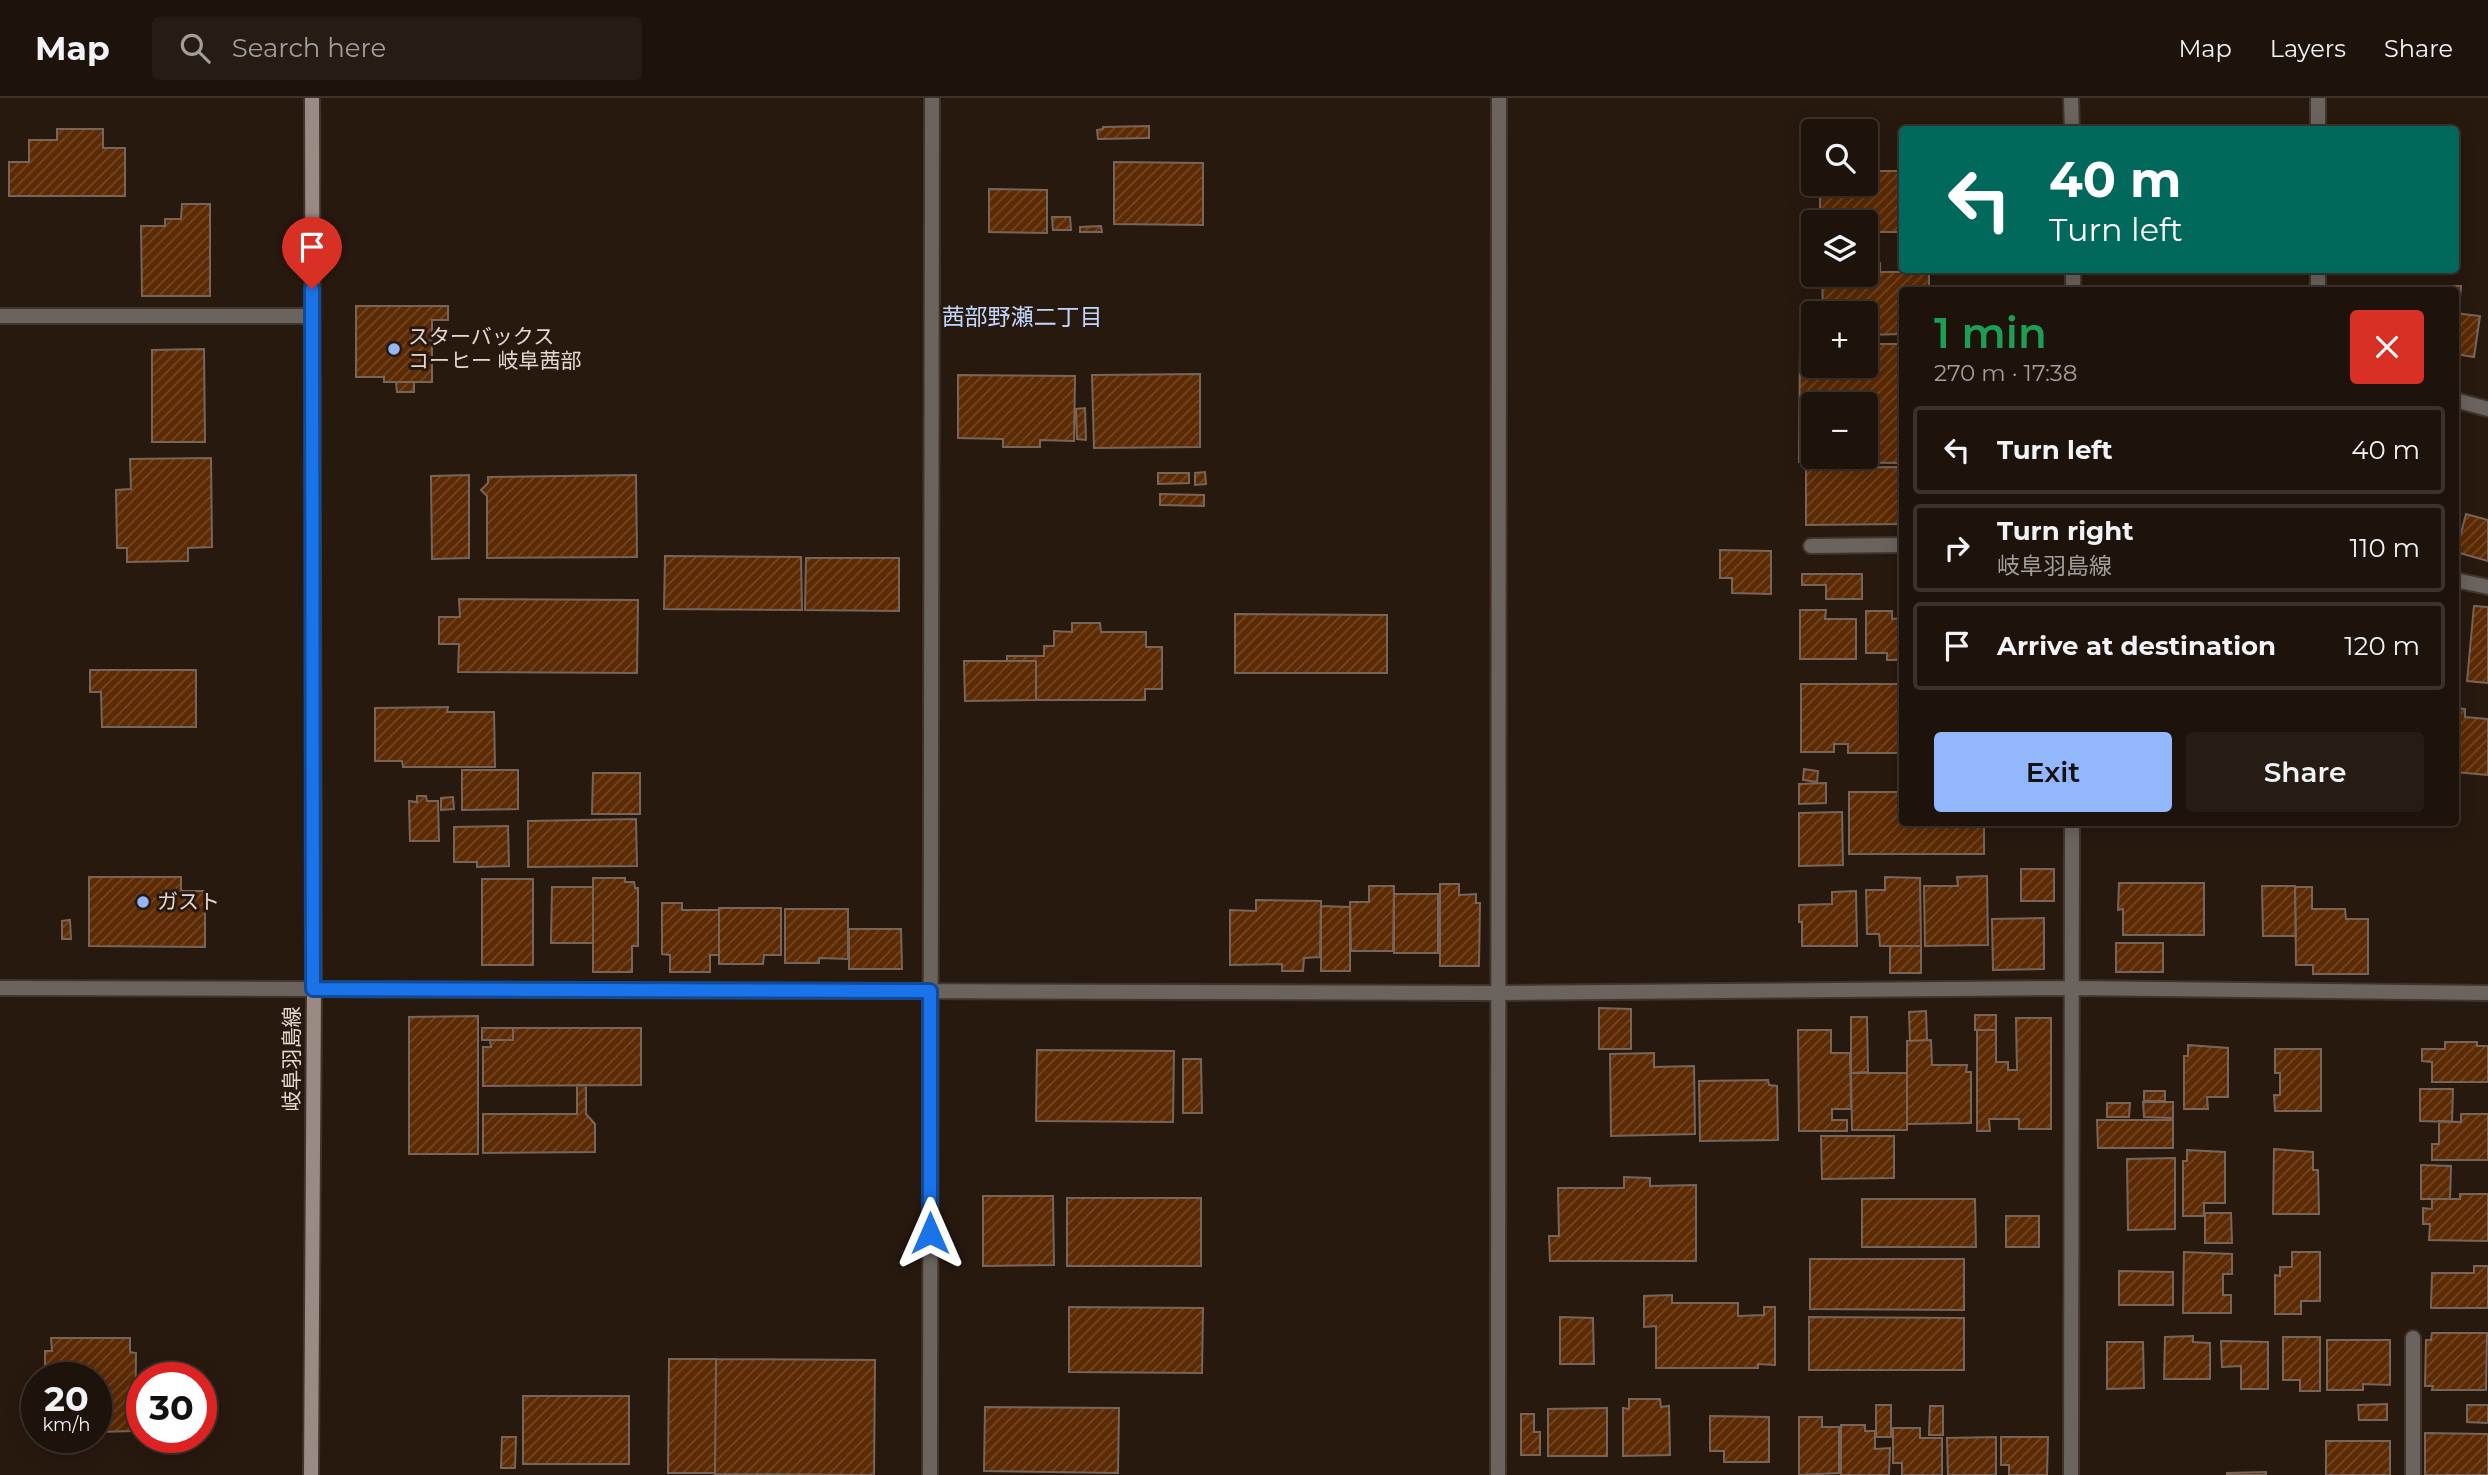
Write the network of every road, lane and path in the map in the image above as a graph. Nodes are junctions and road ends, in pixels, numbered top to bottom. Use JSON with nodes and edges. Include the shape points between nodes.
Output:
{"nodes":[{"id":1,"x":312,"y":98,"type":"edge"},
{"id":2,"x":932,"y":98,"type":"edge"},
{"id":3,"x":1499,"y":98,"type":"edge"},
{"id":4,"x":2071,"y":98,"type":"edge"},
{"id":5,"x":2318,"y":98,"type":"edge"},
{"id":6,"x":2072,"y":126,"type":"edge"},
{"id":7,"x":2318,"y":126,"type":"edge"},
{"id":8,"x":0,"y":316,"type":"edge"},
{"id":9,"x":312,"y":316,"type":"junction"},
{"id":10,"x":2459,"y":401,"type":"edge"},
{"id":11,"x":2488,"y":409,"type":"edge"},
{"id":12,"x":1899,"y":545,"type":"edge"},
{"id":13,"x":1811,"y":546,"type":"dead end"},
{"id":14,"x":2459,"y":580,"type":"edge"},
{"id":15,"x":2488,"y":587,"type":"edge"},
{"id":16,"x":2072,"y":826,"type":"edge"},
{"id":17,"x":0,"y":988,"type":"edge"},
{"id":18,"x":2071,"y":988,"type":"junction"},
{"id":19,"x":313,"y":989,"type":"junction"},
{"id":20,"x":930,"y":991,"type":"junction"},
{"id":21,"x":1497,"y":993,"type":"junction"},
{"id":22,"x":2488,"y":993,"type":"edge"},
{"id":23,"x":2413,"y":1339,"type":"dead end"},
{"id":24,"x":311,"y":1475,"type":"edge"},
{"id":25,"x":930,"y":1475,"type":"edge"},
{"id":26,"x":1498,"y":1475,"type":"edge"},
{"id":27,"x":2071,"y":1475,"type":"edge"},
{"id":28,"x":2413,"y":1475,"type":"edge"}],
"edges":[{"from":1,"to":9,"type":"main road","name":"岐阜羽島線"},
{"from":2,"to":20,"type":"street"},
{"from":3,"to":21,"type":"street"},
{"from":4,"to":6,"type":"street"},
{"from":5,"to":7,"type":"street"},
{"from":8,"to":9,"type":"street"},
{"from":9,"to":19,"type":"main road","name":"岐阜羽島線"},
{"from":10,"to":11,"type":"street"},
{"from":12,"to":13,"type":"street"},
{"from":14,"to":15,"type":"street"},
{"from":16,"to":18,"type":"street"},
{"from":17,"to":19,"type":"street"},
{"from":18,"to":21,"type":"street"},
{"from":18,"to":22,"type":"street"},
{"from":18,"to":27,"type":"street"},
{"from":19,"to":20,"type":"street"},
{"from":19,"to":24,"type":"main road","name":"岐阜羽島線"},
{"from":20,"to":21,"type":"street"},
{"from":20,"to":25,"type":"street"},
{"from":21,"to":26,"type":"street"},
{"from":23,"to":28,"type":"street"}]}
